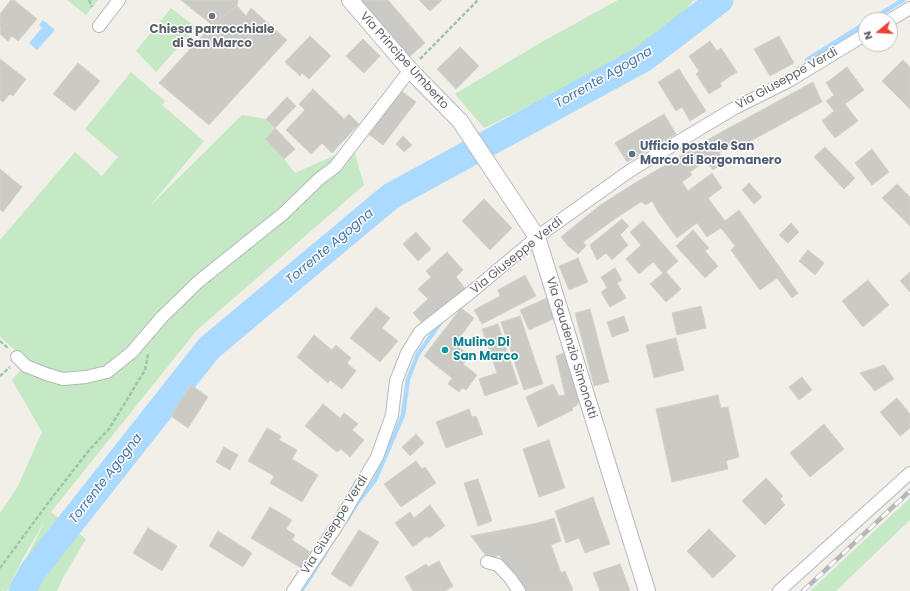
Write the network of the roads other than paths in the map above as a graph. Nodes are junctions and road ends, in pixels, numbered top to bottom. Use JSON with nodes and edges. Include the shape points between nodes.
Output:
{"nodes":[{"id":1,"x":120,"y":0,"type":"edge"},
{"id":2,"x":350,"y":0,"type":"edge"},
{"id":3,"x":910,"y":8,"type":"edge"},
{"id":4,"x":898,"y":15,"type":"edge"},
{"id":5,"x":99,"y":26,"type":"dead end"},
{"id":6,"x":858,"y":39,"type":"edge"},
{"id":7,"x":410,"y":70,"type":"junction"},
{"id":8,"x":460,"y":121,"type":"joint"},
{"id":9,"x":537,"y":237,"type":"junction"},
{"id":10,"x":17,"y":357,"type":"dead end"},
{"id":11,"x":910,"y":473,"type":"edge"},
{"id":12,"x":487,"y":562,"type":"dead end"},
{"id":13,"x":294,"y":591,"type":"edge"},
{"id":14,"x":519,"y":591,"type":"edge"},
{"id":15,"x":647,"y":591,"type":"edge"},
{"id":16,"x":779,"y":591,"type":"edge"}],
"edges":[{"from":1,"to":5,"type":"street"},
{"from":2,"to":7,"type":"street","name":"Via Principe Umberto"},
{"from":3,"to":4,"type":"street"},
{"from":6,"to":9,"type":"street","name":"Via Giuseppe Verdi","via":[[787,82],[733,109],[658,153]]},
{"from":7,"to":8,"type":"street","name":"Via Principe Umberto"},
{"from":7,"to":10,"type":"street","via":[[335,167],[284,213],[198,282],[162,317],[132,352],[107,372],[63,379],[26,366]]},
{"from":8,"to":9,"type":"street","name":"Via Gaudenzio Simonotti"},
{"from":9,"to":13,"type":"street","name":"Via Giuseppe Verdi","via":[[420,332],[407,353],[396,381],[392,415],[377,457],[336,527]]},
{"from":9,"to":15,"type":"street","name":"Via Gaudenzio Simonotti"},
{"from":11,"to":16,"type":"street"},
{"from":12,"to":14,"type":"street","via":[[498,565]]}]}
